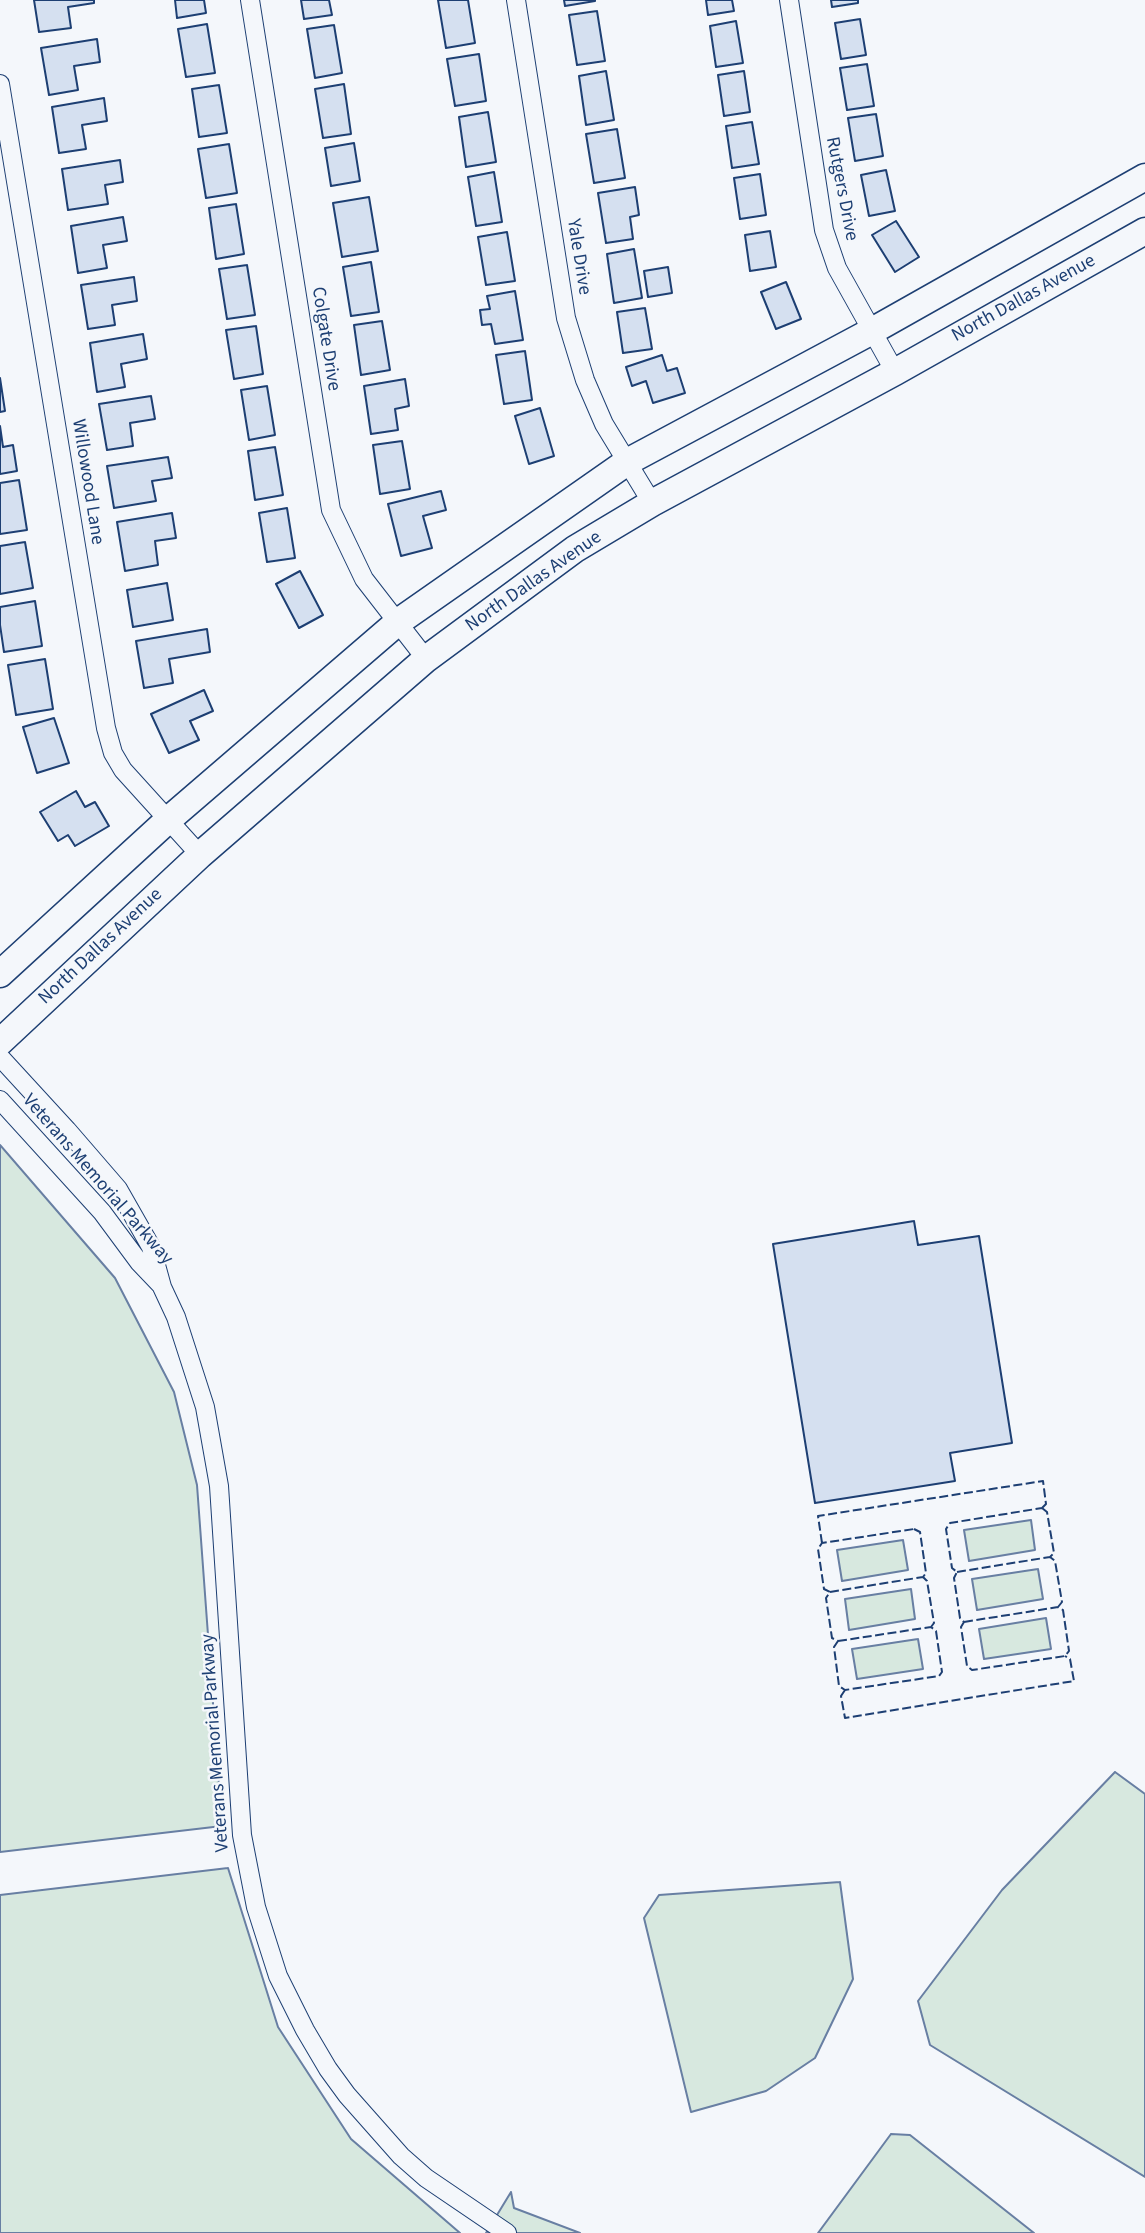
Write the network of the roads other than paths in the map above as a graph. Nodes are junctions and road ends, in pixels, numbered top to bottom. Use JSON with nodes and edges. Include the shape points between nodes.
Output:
{"nodes":[{"id":1,"x":250,"y":0,"type":"edge"},
{"id":2,"x":516,"y":0,"type":"edge"},
{"id":3,"x":789,"y":0,"type":"edge"},
{"id":4,"x":0,"y":84,"type":"edge"},
{"id":5,"x":1145,"y":177,"type":"edge"},
{"id":6,"x":1145,"y":231,"type":"edge"},
{"id":7,"x":872,"y":331,"type":"junction"},
{"id":8,"x":895,"y":372,"type":"junction"},
{"id":9,"x":627,"y":463,"type":"junction"},
{"id":10,"x":652,"y":503,"type":"junction"},
{"id":11,"x":398,"y":622,"type":"junction"},
{"id":12,"x":426,"y":659,"type":"junction"},
{"id":13,"x":168,"y":820,"type":"junction"},
{"id":14,"x":200,"y":855,"type":"junction"},
{"id":15,"x":0,"y":974,"type":"edge"},
{"id":16,"x":0,"y":1042,"type":"edge"},
{"id":17,"x":0,"y":1057,"type":"edge"},
{"id":18,"x":0,"y":1100,"type":"edge"},
{"id":19,"x":162,"y":1287,"type":"junction"},
{"id":20,"x":507,"y":2233,"type":"edge"}],
"edges":[{"from":1,"to":11,"type":"street","name":"Colgate Drive","via":[[331,510],[364,579]]},
{"from":2,"to":9,"type":"street","name":"Yale Drive","via":[[566,318],[585,380]]},
{"from":3,"to":7,"type":"street","name":"Rutgers Drive","via":[[824,230],[837,268]]},
{"from":4,"to":13,"type":"street","name":"Willowood Lane","via":[[106,728],[122,770]]},
{"from":5,"to":7,"type":"main road"},
{"from":6,"to":8,"type":"main road","name":"North Dallas Avenue"},
{"from":7,"to":8,"type":"street","name":"Rutgers Drive"},
{"from":7,"to":9,"type":"main road"},
{"from":8,"to":10,"type":"main road","name":"North Dallas Avenue"},
{"from":9,"to":10,"type":"street","name":"Yale Drive"},
{"from":9,"to":11,"type":"main road"},
{"from":10,"to":12,"type":"main road","name":"North Dallas Avenue","via":[[575,549]]},
{"from":11,"to":12,"type":"street","name":"Colgate Drive"},
{"from":11,"to":13,"type":"main road"},
{"from":12,"to":14,"type":"main road","name":"North Dallas Avenue"},
{"from":13,"to":14,"type":"street","name":"Willowood Lane"},
{"from":13,"to":15,"type":"main road"},
{"from":14,"to":16,"type":"main road","name":"North Dallas Avenue"},
{"from":17,"to":19,"type":"street","name":"Veterans Memorial Parkway","via":[[118,1189],[151,1247]]},
{"from":18,"to":19,"type":"street","name":"Veterans Memorial Parkway","via":[[102,1212]]},
{"from":19,"to":20,"type":"street","name":"Veterans Memorial Parkway","via":[[205,1407],[219,1486],[241,1827],[269,1951],[288,1999],[347,2095],[426,2178]]}]}
